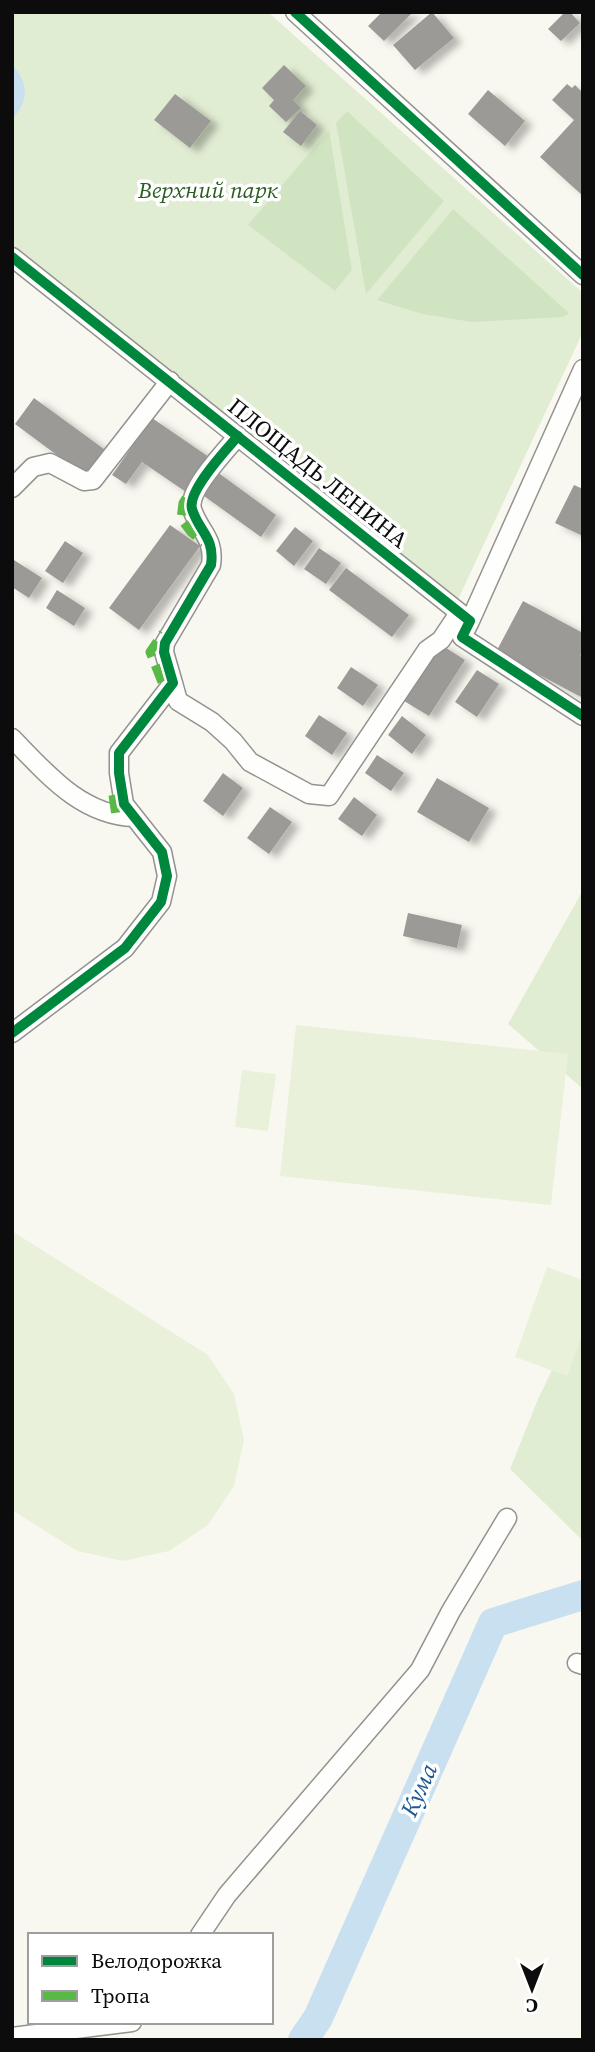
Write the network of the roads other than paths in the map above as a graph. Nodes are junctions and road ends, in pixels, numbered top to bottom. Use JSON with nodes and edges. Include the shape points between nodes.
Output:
{"nodes":[{"id":1,"x":295,"y":12,"type":"edge"},
{"id":2,"x":12,"y":257,"type":"edge"},
{"id":3,"x":583,"y":275,"type":"edge"},
{"id":4,"x":583,"y":369,"type":"edge"},
{"id":5,"x":170,"y":382,"type":"junction"},
{"id":6,"x":238,"y":436,"type":"junction"},
{"id":7,"x":12,"y":488,"type":"edge"},
{"id":8,"x":465,"y":617,"type":"junction"},
{"id":9,"x":173,"y":683,"type":"junction"},
{"id":10,"x":583,"y":716,"type":"edge"},
{"id":11,"x":12,"y":738,"type":"edge"},
{"id":12,"x":134,"y":817,"type":"junction"},
{"id":13,"x":12,"y":1033,"type":"edge"},
{"id":14,"x":507,"y":1518,"type":"dead end"},
{"id":15,"x":201,"y":1933,"type":"edge"},
{"id":16,"x":117,"y":2024,"type":"edge"},
{"id":17,"x":12,"y":2038,"type":"edge"}],
"edges":[{"from":1,"to":3,"type":"street"},
{"from":2,"to":5,"type":"street","name":"ПЛОЩАДЬ ЛЕНИНА"},
{"from":4,"to":8,"type":"street"},
{"from":5,"to":6,"type":"street","name":"ПЛОЩАДЬ ЛЕНИНА"},
{"from":5,"to":7,"type":"street","via":[[93,480],[84,481],[50,463],[33,467]]},
{"from":6,"to":8,"type":"street","name":"ПЛОЩАДЬ ЛЕНИНА"},
{"from":6,"to":9,"type":"street","via":[[192,498],[191,508],[213,555],[164,643]]},
{"from":8,"to":9,"type":"street","via":[[427,650],[329,796],[309,794],[250,762],[212,722],[178,701]]},
{"from":8,"to":10,"type":"street","via":[[462,637]]},
{"from":9,"to":12,"type":"street","via":[[119,753],[124,804]]},
{"from":11,"to":12,"type":"street","via":[[42,770],[85,804],[116,816]]},
{"from":12,"to":13,"type":"street","via":[[162,852],[167,876],[161,902],[125,948]]},
{"from":14,"to":15,"type":"street","via":[[420,1670],[227,1895]]},
{"from":16,"to":17,"type":"street"}]}
